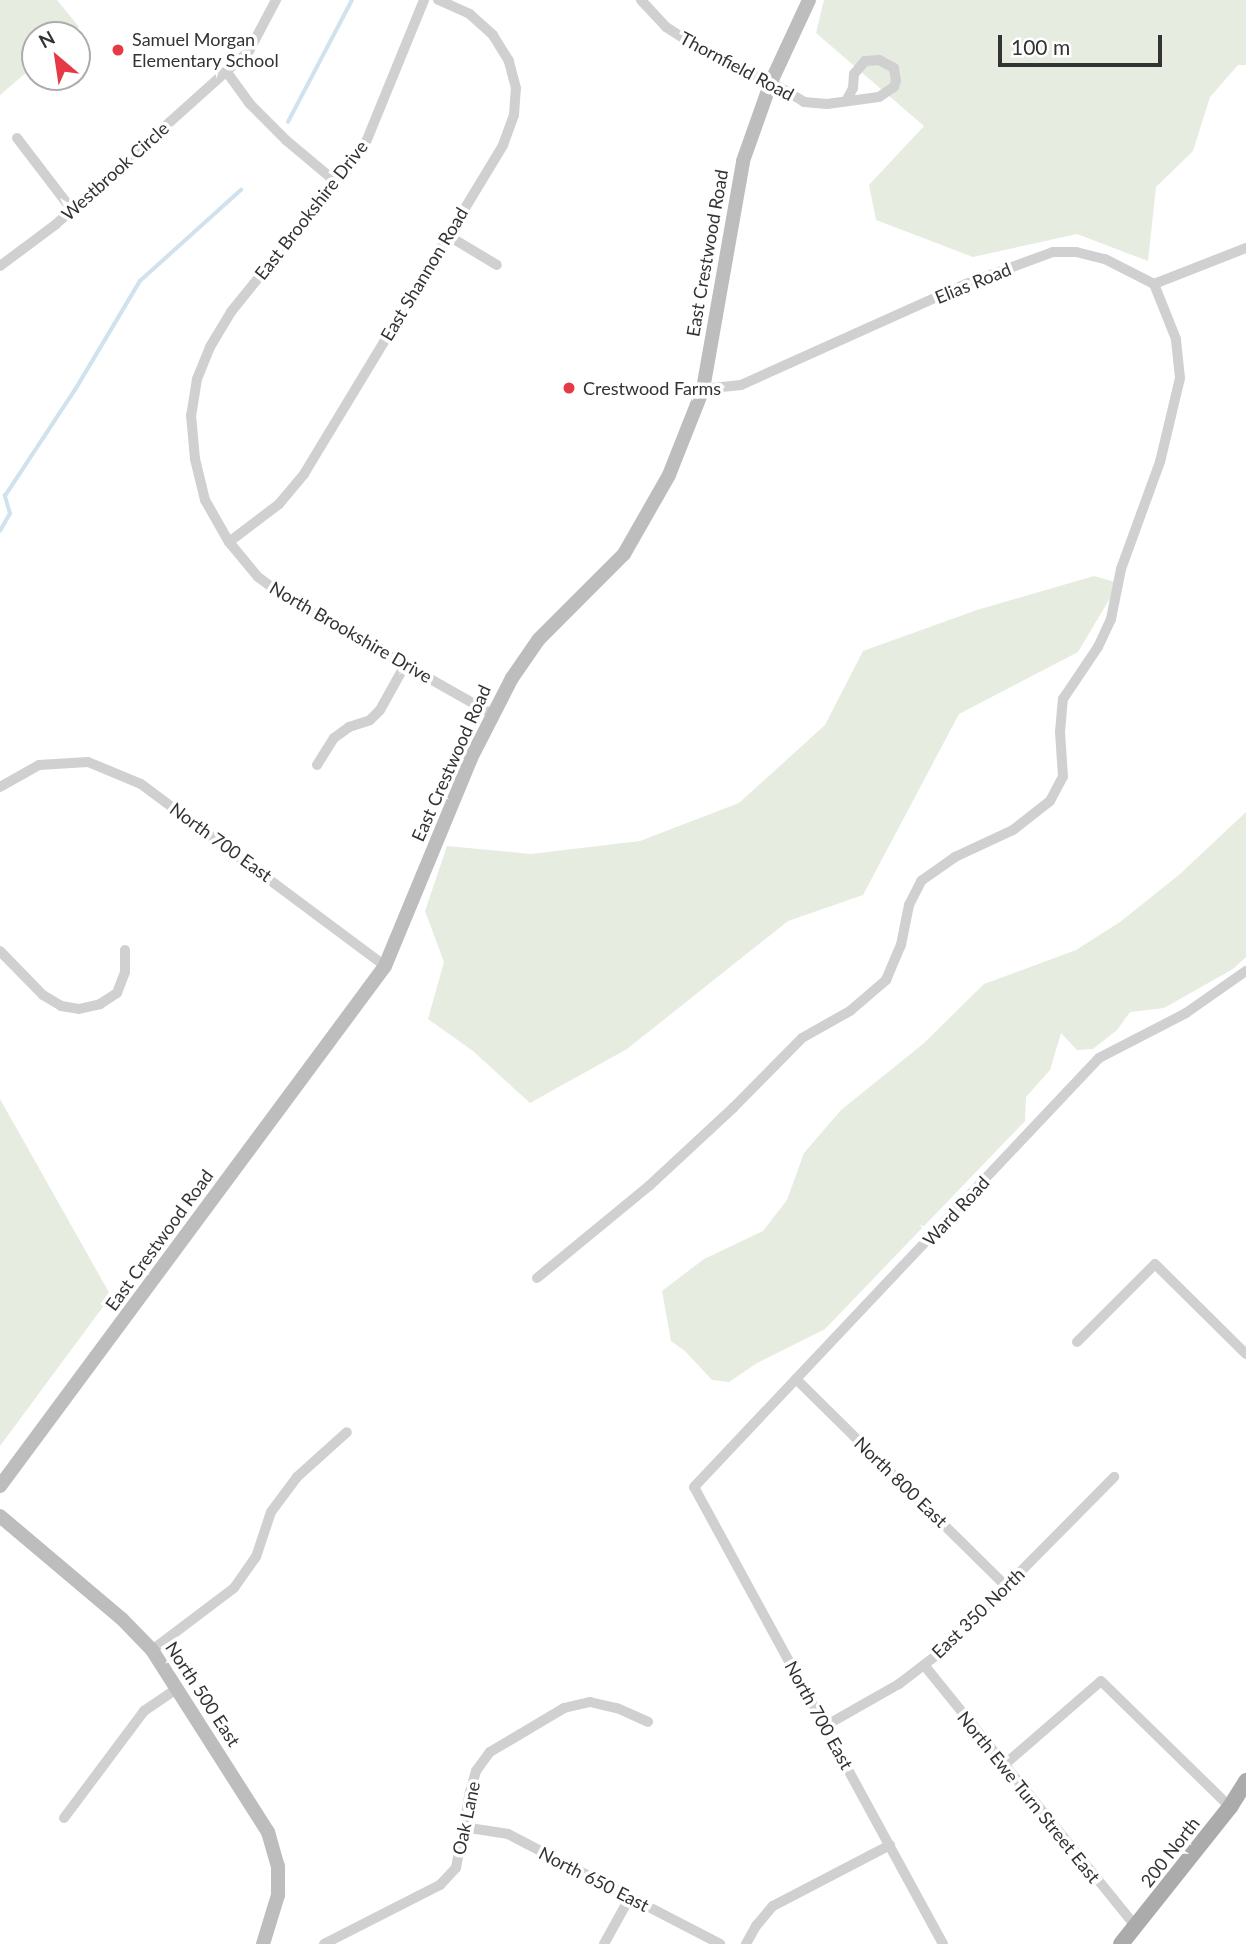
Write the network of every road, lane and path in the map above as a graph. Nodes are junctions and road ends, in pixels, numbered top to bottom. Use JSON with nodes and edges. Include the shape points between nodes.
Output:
{"nodes":[{"id":1,"x":276,"y":0,"type":"edge"},
{"id":2,"x":424,"y":0,"type":"edge"},
{"id":3,"x":438,"y":0,"type":"edge"},
{"id":4,"x":641,"y":0,"type":"edge"},
{"id":5,"x":809,"y":0,"type":"edge"},
{"id":6,"x":226,"y":71,"type":"junction"},
{"id":7,"x":771,"y":82,"type":"junction"},
{"id":8,"x":846,"y":101,"type":"junction"},
{"id":9,"x":17,"y":138,"type":"dead end"},
{"id":10,"x":336,"y":182,"type":"junction"},
{"id":11,"x":72,"y":210,"type":"junction"},
{"id":12,"x":447,"y":235,"type":"junction"},
{"id":13,"x":1246,"y":248,"type":"edge"},
{"id":14,"x":497,"y":265,"type":"dead end"},
{"id":15,"x":0,"y":266,"type":"edge"},
{"id":16,"x":1154,"y":284,"type":"junction"},
{"id":17,"x":703,"y":389,"type":"junction"},
{"id":18,"x":191,"y":415,"type":"joint"},
{"id":19,"x":229,"y":542,"type":"junction"},
{"id":20,"x":405,"y":665,"type":"junction"},
{"id":21,"x":492,"y":714,"type":"junction"},
{"id":22,"x":317,"y":765,"type":"dead end"},
{"id":23,"x":0,"y":787,"type":"edge"},
{"id":24,"x":125,"y":950,"type":"dead end"},
{"id":25,"x":0,"y":951,"type":"edge"},
{"id":26,"x":385,"y":966,"type":"junction"},
{"id":27,"x":1246,"y":971,"type":"edge"},
{"id":28,"x":537,"y":1278,"type":"dead end"},
{"id":29,"x":1077,"y":1342,"type":"dead end"},
{"id":30,"x":1246,"y":1354,"type":"edge"},
{"id":31,"x":796,"y":1379,"type":"junction"},
{"id":32,"x":347,"y":1432,"type":"dead end"},
{"id":33,"x":1114,"y":1477,"type":"dead end"},
{"id":34,"x":0,"y":1486,"type":"edge"},
{"id":35,"x":694,"y":1487,"type":"joint"},
{"id":36,"x":0,"y":1516,"type":"edge"},
{"id":37,"x":1006,"y":1586,"type":"junction"},
{"id":38,"x":152,"y":1650,"type":"junction"},
{"id":39,"x":924,"y":1665,"type":"junction"},
{"id":40,"x":178,"y":1688,"type":"junction"},
{"id":41,"x":648,"y":1722,"type":"dead end"},
{"id":42,"x":825,"y":1726,"type":"junction"},
{"id":43,"x":1004,"y":1765,"type":"junction"},
{"id":44,"x":1246,"y":1781,"type":"edge"},
{"id":45,"x":1230,"y":1807,"type":"junction"},
{"id":46,"x":64,"y":1818,"type":"dead end"},
{"id":47,"x":463,"y":1827,"type":"junction"},
{"id":48,"x":890,"y":1845,"type":"junction"},
{"id":49,"x":630,"y":1898,"type":"junction"},
{"id":50,"x":1136,"y":1927,"type":"junction"},
{"id":51,"x":263,"y":1944,"type":"edge"},
{"id":52,"x":324,"y":1944,"type":"edge"},
{"id":53,"x":604,"y":1944,"type":"edge"},
{"id":54,"x":720,"y":1944,"type":"edge"},
{"id":55,"x":746,"y":1944,"type":"edge"},
{"id":56,"x":943,"y":1944,"type":"edge"},
{"id":57,"x":1121,"y":1944,"type":"edge"}],
"edges":[{"from":1,"to":6,"type":"street","name":"Westbrook Circle","via":[[248,51]]},
{"from":2,"to":10,"type":"street","name":"East Brookshire Drive","via":[[365,147]]},
{"from":3,"to":12,"type":"street","name":"East Shannon Road","via":[[470,14],[493,35],[509,61],[516,88],[514,115],[503,145]]},
{"from":4,"to":7,"type":"street","name":"Thornfield Road","via":[[666,27],[699,48]]},
{"from":5,"to":7,"type":"street","name":"East Crestwood Road"},
{"from":6,"to":10,"type":"street","via":[[286,141]]},
{"from":6,"to":11,"type":"street","name":"Westbrook Circle"},
{"from":7,"to":8,"type":"street","name":"Thornfield Road","via":[[804,102]]},
{"from":7,"to":17,"type":"street","name":"East Crestwood Road","via":[[740,174]]},
{"from":8,"to":8,"type":"street","name":"Thornfield Road","via":[[892,91],[894,68],[879,60],[864,61],[853,74],[853,89]]},
{"from":9,"to":11,"type":"street"},
{"from":10,"to":18,"type":"street","name":"East Brookshire Drive","via":[[231,312],[197,379]]},
{"from":11,"to":15,"type":"street","name":"Westbrook Circle"},
{"from":12,"to":14,"type":"street"},
{"from":12,"to":19,"type":"street","name":"East Shannon Road","via":[[304,474],[279,504]]},
{"from":13,"to":16,"type":"street"},
{"from":16,"to":17,"type":"street","name":"Elias Road","via":[[1105,259],[1054,252],[966,284],[741,384]]},
{"from":16,"to":28,"type":"street","via":[[1176,339],[1180,378],[1160,462],[1121,569],[1111,619],[1063,699],[1063,777],[1050,801],[1013,831],[955,857],[921,881],[886,980],[850,1011],[802,1038],[649,1186]]},
{"from":17,"to":21,"type":"street","name":"East Crestwood Road","via":[[669,475],[624,554],[539,639]]},
{"from":18,"to":19,"type":"street","name":"North Brookshire Drive","via":[[205,500]]},
{"from":19,"to":20,"type":"street","name":"North Brookshire Drive","via":[[258,577],[287,598]]},
{"from":20,"to":21,"type":"street","name":"North Brookshire Drive"},
{"from":20,"to":22,"type":"street","via":[[380,710],[334,738]]},
{"from":21,"to":26,"type":"street","name":"East Crestwood Road"},
{"from":23,"to":26,"type":"street","name":"North 700 East","via":[[39,765],[88,762],[141,784]]},
{"from":24,"to":25,"type":"street","via":[[125,972],[117,993],[100,1004],[79,1009],[61,1006],[43,995]]},
{"from":26,"to":34,"type":"street","name":"East Crestwood Road"},
{"from":27,"to":31,"type":"street","name":"Ward Road","via":[[1186,1013],[1099,1059]]},
{"from":29,"to":30,"type":"street","via":[[1155,1264]]},
{"from":31,"to":35,"type":"street","name":"Ward Road"},
{"from":31,"to":37,"type":"street","name":"North 800 East"},
{"from":32,"to":38,"type":"street","via":[[297,1477],[271,1512],[256,1557],[234,1588]]},
{"from":33,"to":37,"type":"street","name":"East 350 North"},
{"from":35,"to":42,"type":"street","name":"North 700 East"},
{"from":36,"to":38,"type":"street","name":"North 500 East"},
{"from":37,"to":39,"type":"street","name":"East 350 North"},
{"from":38,"to":40,"type":"street","name":"North 500 East"},
{"from":39,"to":42,"type":"street","name":"East 350 North","via":[[900,1684]]},
{"from":39,"to":43,"type":"street","name":"North Ewe Turn Street East"},
{"from":40,"to":46,"type":"street","via":[[144,1711]]},
{"from":40,"to":51,"type":"street","name":"North 500 East","via":[[268,1832],[278,1866],[278,1895]]},
{"from":41,"to":47,"type":"street","name":"Oak Lane","via":[[590,1702],[564,1708],[489,1752],[476,1772]]},
{"from":42,"to":48,"type":"street","name":"North 700 East"},
{"from":43,"to":45,"type":"street","via":[[1101,1681]]},
{"from":43,"to":50,"type":"street","name":"North Ewe Turn Street East"},
{"from":44,"to":45,"type":"main road","name":"200 North"},
{"from":45,"to":50,"type":"main road","name":"200 North"},
{"from":47,"to":49,"type":"street","name":"North 650 East","via":[[508,1834]]},
{"from":47,"to":52,"type":"street","name":"Oak Lane","via":[[456,1868],[440,1885]]},
{"from":48,"to":55,"type":"street","via":[[773,1906]]},
{"from":48,"to":56,"type":"street","name":"North 700 East"},
{"from":49,"to":53,"type":"street"},
{"from":49,"to":54,"type":"street","name":"North 650 East"},
{"from":50,"to":57,"type":"main road","name":"200 North"}]}
